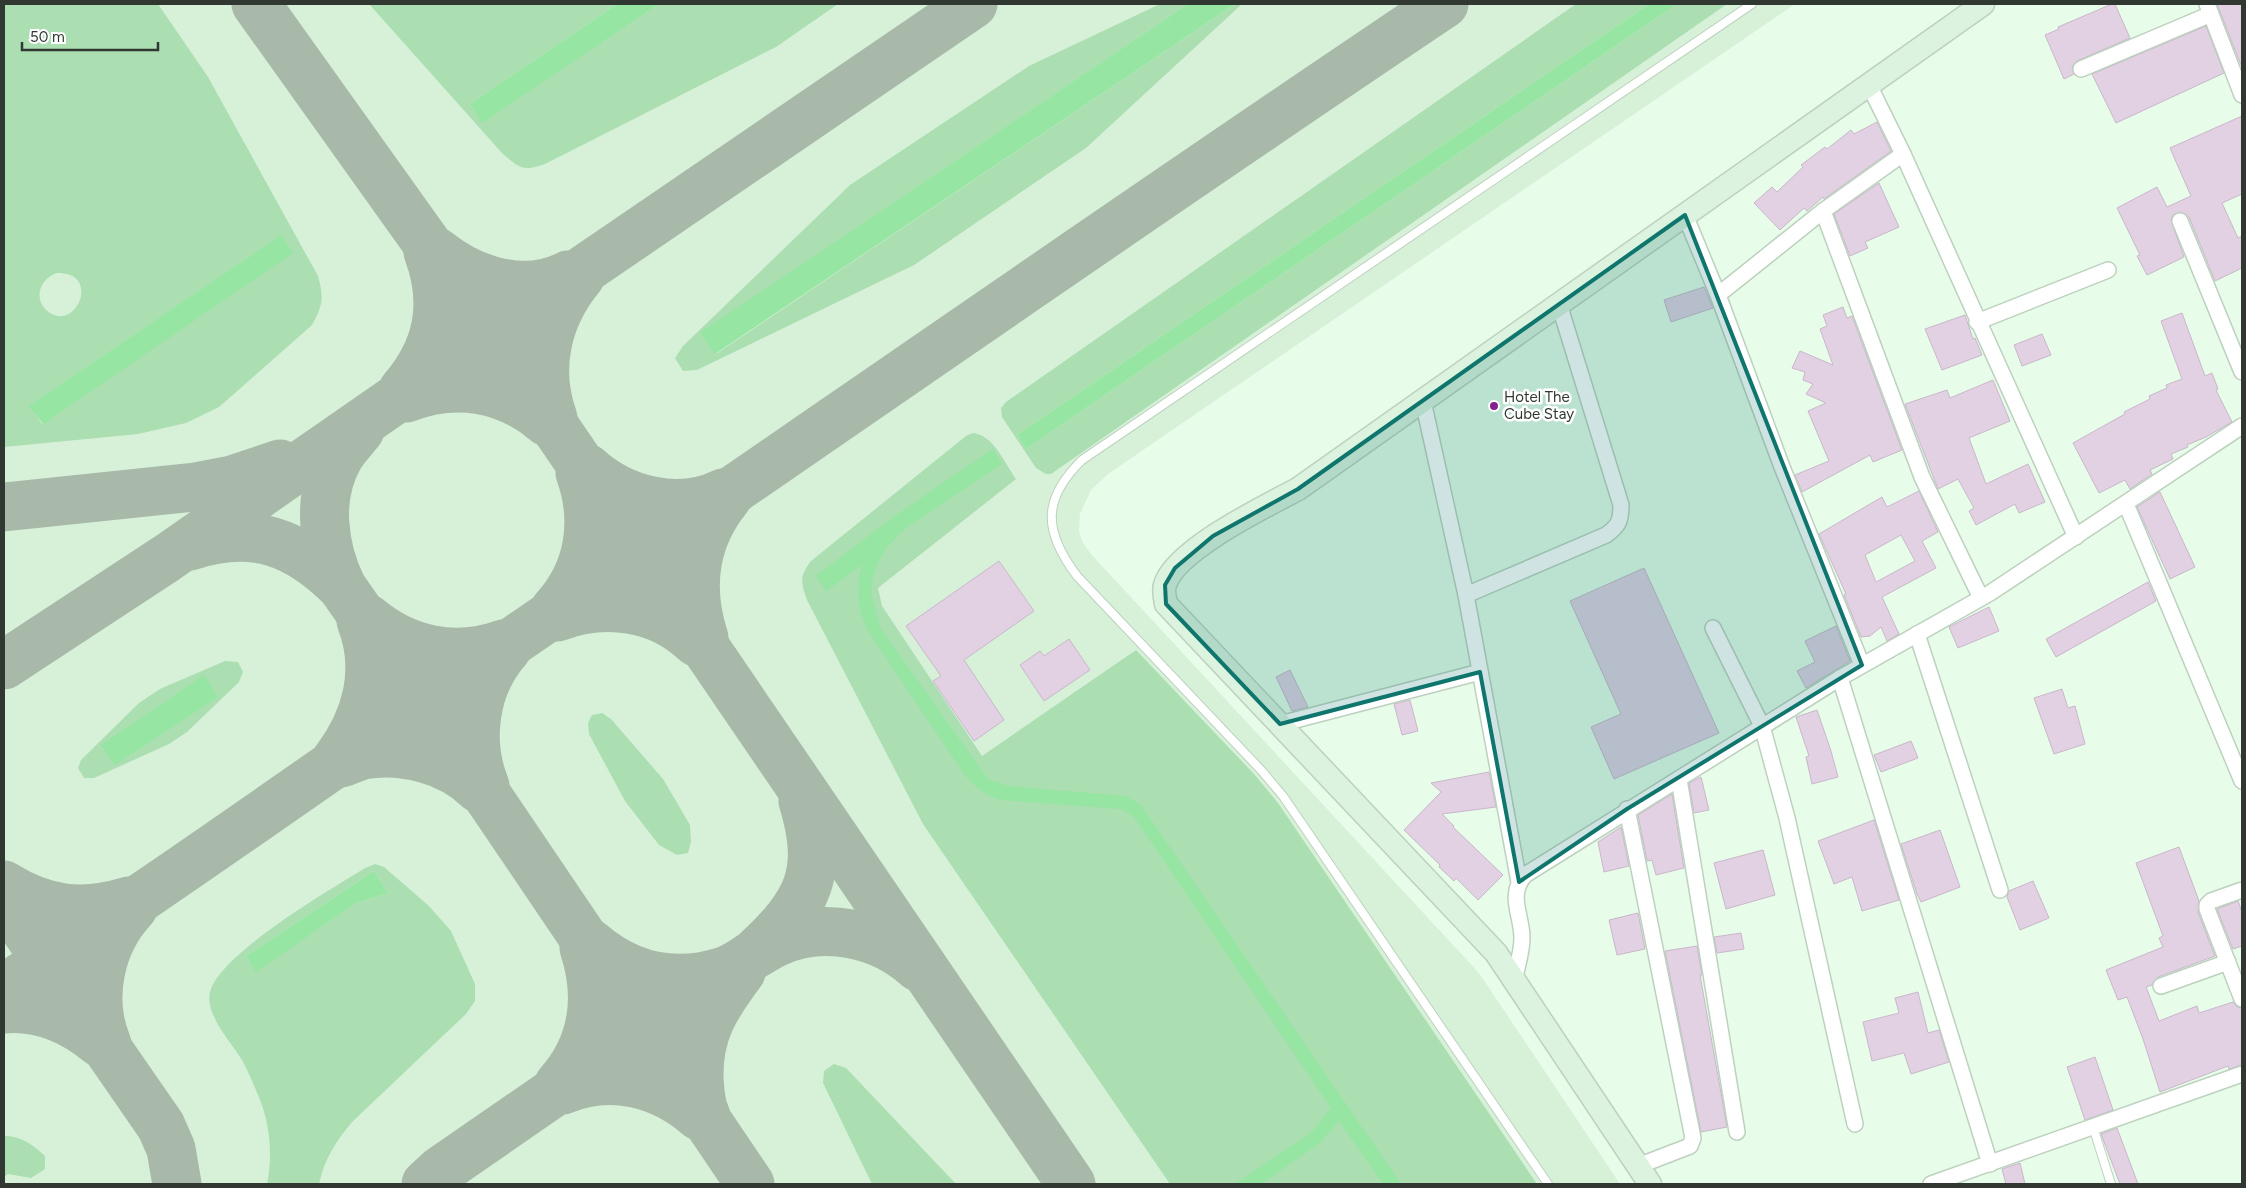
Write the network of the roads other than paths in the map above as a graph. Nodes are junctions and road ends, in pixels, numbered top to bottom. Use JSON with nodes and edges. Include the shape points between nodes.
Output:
{"nodes":[{"id":1,"x":1752,"y":4,"type":"edge"},
{"id":2,"x":1983,"y":4,"type":"edge"},
{"id":3,"x":2209,"y":9,"type":"edge"},
{"id":4,"x":2082,"y":69,"type":"dead end"},
{"id":5,"x":1869,"y":85,"type":"junction"},
{"id":6,"x":2242,"y":95,"type":"edge"},
{"id":7,"x":1903,"y":154,"type":"junction"},
{"id":8,"x":1823,"y":211,"type":"junction"},
{"id":9,"x":1685,"y":215,"type":"junction"},
{"id":10,"x":2180,"y":221,"type":"dead end"},
{"id":11,"x":2108,"y":270,"type":"dead end"},
{"id":12,"x":1718,"y":295,"type":"junction"},
{"id":13,"x":1559,"y":304,"type":"junction"},
{"id":14,"x":1977,"y":322,"type":"junction"},
{"id":15,"x":2242,"y":372,"type":"edge"},
{"id":16,"x":1423,"y":401,"type":"junction"},
{"id":17,"x":2241,"y":431,"type":"edge"},
{"id":18,"x":2126,"y":504,"type":"junction"},
{"id":19,"x":2076,"y":537,"type":"junction"},
{"id":20,"x":1466,"y":594,"type":"junction"},
{"id":21,"x":1981,"y":598,"type":"junction"},
{"id":22,"x":1713,"y":628,"type":"dead end"},
{"id":23,"x":1917,"y":634,"type":"junction"},
{"id":24,"x":1862,"y":665,"type":"junction"},
{"id":25,"x":1480,"y":672,"type":"junction"},
{"id":26,"x":1840,"y":678,"type":"junction"},
{"id":27,"x":1280,"y":724,"type":"junction"},
{"id":28,"x":1762,"y":726,"type":"junction"},
{"id":29,"x":2241,"y":775,"type":"edge"},
{"id":30,"x":1679,"y":779,"type":"junction"},
{"id":31,"x":1628,"y":809,"type":"junction"},
{"id":32,"x":1518,"y":882,"type":"junction"},
{"id":33,"x":2000,"y":890,"type":"dead end"},
{"id":34,"x":2242,"y":890,"type":"edge"},
{"id":35,"x":2228,"y":962,"type":"junction"},
{"id":36,"x":1514,"y":981,"type":"junction"},
{"id":37,"x":2161,"y":986,"type":"dead end"},
{"id":38,"x":2242,"y":999,"type":"edge"},
{"id":39,"x":2242,"y":1074,"type":"edge"},
{"id":40,"x":1855,"y":1124,"type":"dead end"},
{"id":41,"x":2093,"y":1127,"type":"junction"},
{"id":42,"x":1737,"y":1132,"type":"dead end"},
{"id":43,"x":1990,"y":1164,"type":"junction"},
{"id":44,"x":1638,"y":1166,"type":"junction"},
{"id":45,"x":1548,"y":1184,"type":"edge"},
{"id":46,"x":1650,"y":1184,"type":"edge"},
{"id":47,"x":1936,"y":1184,"type":"edge"},
{"id":48,"x":2111,"y":1184,"type":"edge"}],
"edges":[{"from":1,"to":45,"type":"lane","via":[[1082,460],[1069,473],[1053,506],[1051,524],[1064,559],[1283,796]]},
{"from":2,"to":5,"type":"street"},
{"from":3,"to":4,"type":"street"},
{"from":3,"to":6,"type":"street"},
{"from":5,"to":7,"type":"street"},
{"from":5,"to":9,"type":"street"},
{"from":7,"to":8,"type":"street"},
{"from":7,"to":14,"type":"street"},
{"from":8,"to":12,"type":"street"},
{"from":8,"to":21,"type":"street","via":[[1920,470]]},
{"from":9,"to":12,"type":"street"},
{"from":9,"to":13,"type":"street"},
{"from":10,"to":15,"type":"street"},
{"from":11,"to":14,"type":"street"},
{"from":12,"to":24,"type":"street","via":[[1782,467]]},
{"from":13,"to":16,"type":"street"},
{"from":13,"to":20,"type":"street","via":[[1621,505],[1621,518],[1616,528],[1606,535]]},
{"from":14,"to":19,"type":"street"},
{"from":16,"to":20,"type":"street"},
{"from":16,"to":27,"type":"street","via":[[1298,489],[1213,536],[1175,568],[1164,585],[1166,604]]},
{"from":17,"to":18,"type":"street"},
{"from":18,"to":19,"type":"street"},
{"from":18,"to":29,"type":"street"},
{"from":19,"to":21,"type":"street"},
{"from":20,"to":25,"type":"street"},
{"from":21,"to":23,"type":"street"},
{"from":22,"to":28,"type":"street"},
{"from":23,"to":24,"type":"street"},
{"from":23,"to":33,"type":"street"},
{"from":24,"to":26,"type":"street"},
{"from":25,"to":27,"type":"street"},
{"from":25,"to":32,"type":"street"},
{"from":26,"to":28,"type":"street"},
{"from":26,"to":43,"type":"street"},
{"from":27,"to":36,"type":"street","via":[[1496,953]]},
{"from":28,"to":30,"type":"street"},
{"from":28,"to":40,"type":"street","via":[[1787,818]]},
{"from":30,"to":31,"type":"street"},
{"from":30,"to":42,"type":"street"},
{"from":31,"to":32,"type":"street"},
{"from":31,"to":44,"type":"street","via":[[1693,1138],[1690,1146]]},
{"from":32,"to":36,"type":"street","via":[[1515,900],[1522,938]]},
{"from":34,"to":35,"type":"street","via":[[2207,905]]},
{"from":35,"to":37,"type":"street"},
{"from":35,"to":38,"type":"street"},
{"from":36,"to":44,"type":"street"},
{"from":39,"to":41,"type":"street"},
{"from":41,"to":43,"type":"street"},
{"from":41,"to":48,"type":"lane"},
{"from":43,"to":47,"type":"street"},
{"from":44,"to":46,"type":"street"}]}
